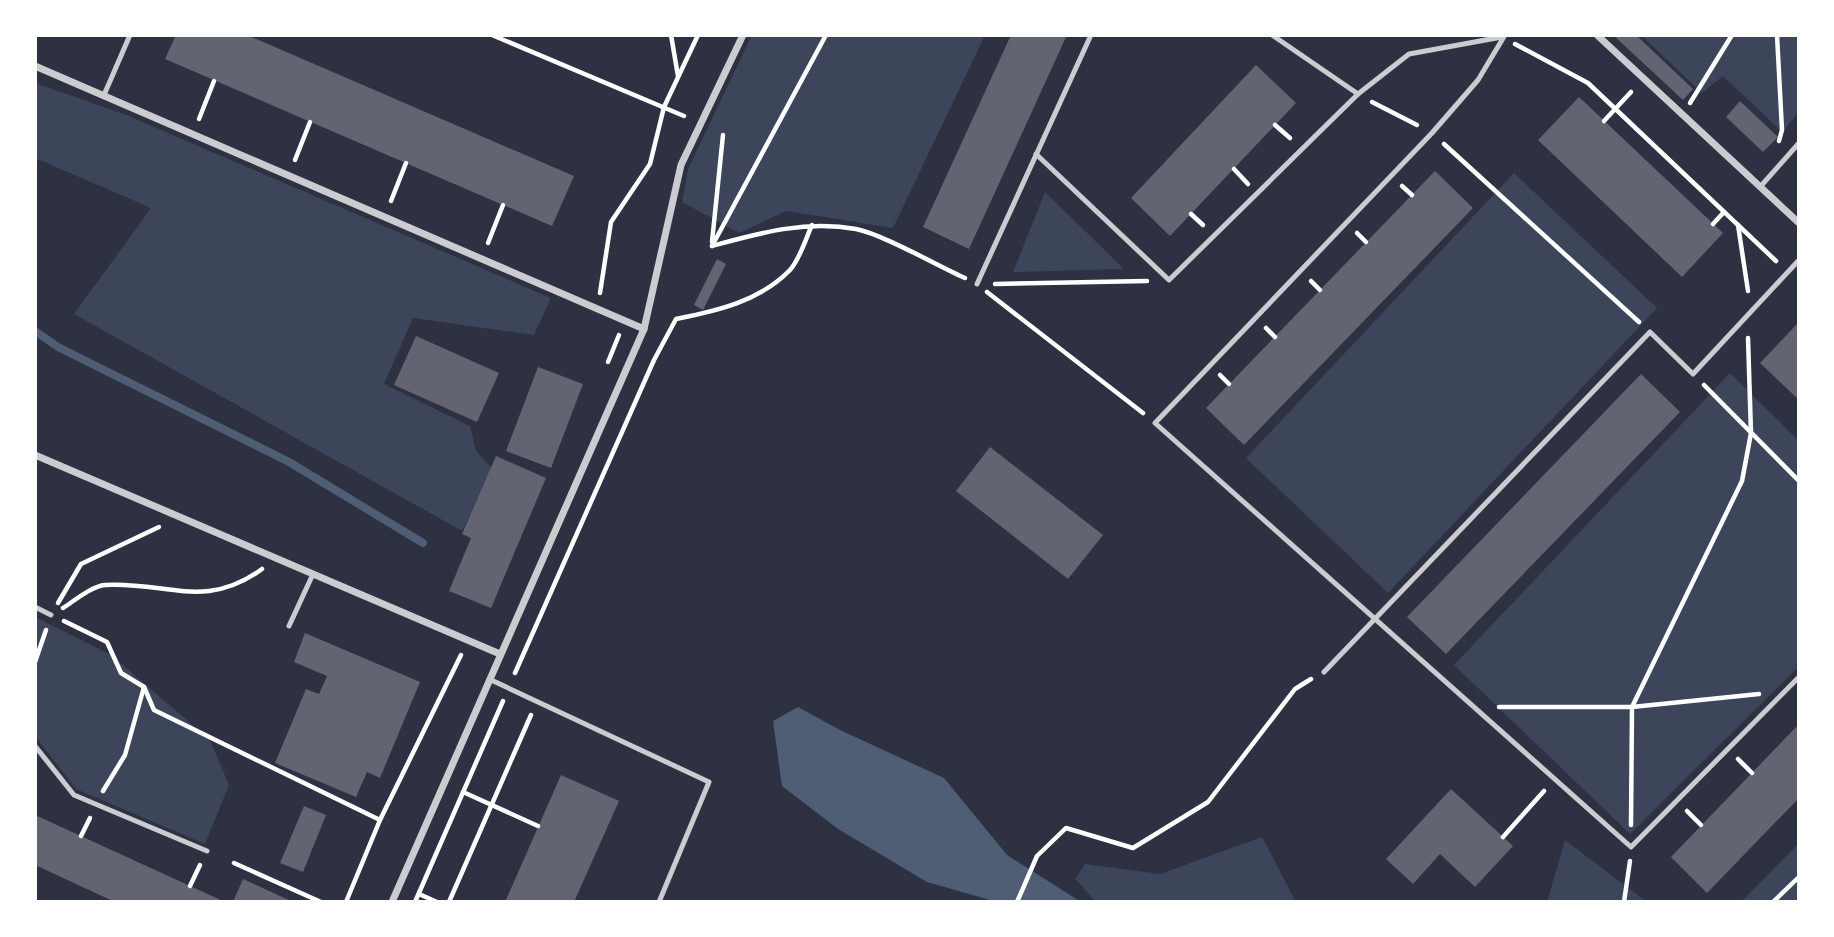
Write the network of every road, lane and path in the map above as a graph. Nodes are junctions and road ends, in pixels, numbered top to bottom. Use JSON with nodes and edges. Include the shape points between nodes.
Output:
{"nodes":[{"id":1,"x":130,"y":35,"type":"edge"},
{"id":2,"x":492,"y":35,"type":"edge"},
{"id":3,"x":671,"y":35,"type":"edge"},
{"id":4,"x":698,"y":35,"type":"edge"},
{"id":5,"x":743,"y":35,"type":"edge"},
{"id":6,"x":826,"y":35,"type":"edge"},
{"id":7,"x":1091,"y":35,"type":"edge"},
{"id":8,"x":1272,"y":35,"type":"edge"},
{"id":9,"x":1597,"y":35,"type":"edge"},
{"id":10,"x":1732,"y":35,"type":"edge"},
{"id":11,"x":1777,"y":35,"type":"edge"},
{"id":12,"x":1504,"y":36,"type":"edge"},
{"id":13,"x":35,"y":66,"type":"edge"},
{"id":14,"x":678,"y":78,"type":"junction"},
{"id":15,"x":214,"y":80,"type":"dead end"},
{"id":16,"x":1630,"y":92,"type":"dead end"},
{"id":17,"x":1358,"y":94,"type":"junction"},
{"id":18,"x":104,"y":95,"type":"junction"},
{"id":19,"x":664,"y":107,"type":"junction"},
{"id":20,"x":1616,"y":108,"type":"junction"},
{"id":21,"x":1682,"y":114,"type":"junction"},
{"id":22,"x":684,"y":116,"type":"dead end"},
{"id":23,"x":1604,"y":121,"type":"dead end"},
{"id":24,"x":310,"y":122,"type":"dead end"},
{"id":25,"x":193,"y":133,"type":"junction"},
{"id":26,"x":1432,"y":133,"type":"junction"},
{"id":27,"x":723,"y":135,"type":"dead end"},
{"id":28,"x":1799,"y":143,"type":"edge"},
{"id":29,"x":1036,"y":154,"type":"junction"},
{"id":30,"x":407,"y":163,"type":"dead end"},
{"id":31,"x":289,"y":175,"type":"junction"},
{"id":32,"x":1771,"y":175,"type":"junction"},
{"id":33,"x":1760,"y":187,"type":"junction"},
{"id":34,"x":503,"y":205,"type":"dead end"},
{"id":35,"x":1724,"y":212,"type":"junction"},
{"id":36,"x":385,"y":216,"type":"junction"},
{"id":37,"x":1799,"y":223,"type":"edge"},
{"id":38,"x":1713,"y":224,"type":"dead end"},
{"id":39,"x":812,"y":225,"type":"junction"},
{"id":40,"x":1738,"y":225,"type":"junction"},
{"id":41,"x":712,"y":246,"type":"junction"},
{"id":42,"x":482,"y":258,"type":"junction"},
{"id":43,"x":1799,"y":260,"type":"edge"},
{"id":44,"x":1787,"y":273,"type":"junction"},
{"id":45,"x":1169,"y":281,"type":"junction"},
{"id":46,"x":977,"y":284,"type":"junction"},
{"id":47,"x":598,"y":308,"type":"junction"},
{"id":48,"x":1747,"y":316,"type":"junction"},
{"id":49,"x":622,"y":319,"type":"junction"},
{"id":50,"x":644,"y":329,"type":"junction"},
{"id":51,"x":1650,"y":332,"type":"junction"},
{"id":52,"x":606,"y":366,"type":"dead end"},
{"id":53,"x":1693,"y":374,"type":"junction"},
{"id":54,"x":1155,"y":423,"type":"junction"},
{"id":55,"x":1751,"y":433,"type":"junction"},
{"id":56,"x":35,"y":455,"type":"edge"},
{"id":57,"x":1799,"y":481,"type":"edge"},
{"id":58,"x":180,"y":517,"type":"junction"},
{"id":59,"x":276,"y":558,"type":"junction"},
{"id":60,"x":313,"y":573,"type":"junction"},
{"id":61,"x":35,"y":607,"type":"edge"},
{"id":62,"x":51,"y":615,"type":"junction"},
{"id":63,"x":1375,"y":617,"type":"junction"},
{"id":64,"x":289,"y":626,"type":"dead end"},
{"id":65,"x":468,"y":640,"type":"junction"},
{"id":66,"x":500,"y":654,"type":"junction"},
{"id":67,"x":35,"y":662,"type":"edge"},
{"id":68,"x":1324,"y":672,"type":"joint"},
{"id":69,"x":1799,"y":677,"type":"edge"},
{"id":70,"x":489,"y":680,"type":"junction"},
{"id":71,"x":144,"y":687,"type":"junction"},
{"id":72,"x":508,"y":688,"type":"junction"},
{"id":73,"x":1785,"y":691,"type":"junction"},
{"id":74,"x":537,"y":701,"type":"junction"},
{"id":75,"x":1632,"y":707,"type":"junction"},
{"id":76,"x":1475,"y":708,"type":"junction"},
{"id":77,"x":35,"y":746,"type":"edge"},
{"id":78,"x":1555,"y":779,"type":"junction"},
{"id":79,"x":463,"y":792,"type":"junction"},
{"id":80,"x":96,"y":804,"type":"junction"},
{"id":81,"x":492,"y":805,"type":"junction"},
{"id":82,"x":380,"y":820,"type":"junction"},
{"id":83,"x":538,"y":826,"type":"dead end"},
{"id":84,"x":81,"y":836,"type":"dead end"},
{"id":85,"x":1503,"y":837,"type":"dead end"},
{"id":86,"x":1631,"y":847,"type":"junction"},
{"id":87,"x":207,"y":851,"type":"joint"},
{"id":88,"x":234,"y":863,"type":"dead end"},
{"id":89,"x":1799,"y":877,"type":"edge"},
{"id":90,"x":190,"y":886,"type":"dead end"},
{"id":91,"x":419,"y":894,"type":"junction"},
{"id":92,"x":321,"y":902,"type":"edge"},
{"id":93,"x":346,"y":902,"type":"edge"},
{"id":94,"x":392,"y":902,"type":"edge"},
{"id":95,"x":415,"y":902,"type":"edge"},
{"id":96,"x":437,"y":902,"type":"edge"},
{"id":97,"x":449,"y":902,"type":"edge"},
{"id":98,"x":659,"y":902,"type":"edge"},
{"id":99,"x":1017,"y":902,"type":"edge"},
{"id":100,"x":1624,"y":902,"type":"edge"},
{"id":101,"x":1773,"y":902,"type":"edge"}],
"edges":[{"from":1,"to":18,"type":"lane"},
{"from":2,"to":19,"type":"path"},
{"from":3,"to":14,"type":"path"},
{"from":4,"to":14,"type":"path"},
{"from":5,"to":50,"type":"street","via":[[681,165]]},
{"from":6,"to":41,"type":"path"},
{"from":7,"to":29,"type":"lane"},
{"from":8,"to":17,"type":"lane"},
{"from":9,"to":21,"type":"street"},
{"from":10,"to":21,"type":"path"},
{"from":11,"to":32,"type":"path","via":[[1782,130]]},
{"from":12,"to":17,"type":"lane","via":[[1409,54]]},
{"from":12,"to":20,"type":"path","via":[[1588,83]]},
{"from":12,"to":26,"type":"lane","via":[[1478,80]]},
{"from":13,"to":18,"type":"street"},
{"from":14,"to":19,"type":"path"},
{"from":15,"to":25,"type":"path"},
{"from":16,"to":20,"type":"path"},
{"from":17,"to":26,"type":"path"},
{"from":17,"to":45,"type":"lane"},
{"from":18,"to":25,"type":"street"},
{"from":19,"to":22,"type":"path"},
{"from":19,"to":47,"type":"path","via":[[650,164],[611,222]]},
{"from":20,"to":23,"type":"path"},
{"from":20,"to":35,"type":"path"},
{"from":21,"to":33,"type":"street"},
{"from":24,"to":31,"type":"path"},
{"from":25,"to":31,"type":"street"},
{"from":26,"to":51,"type":"path"},
{"from":26,"to":54,"type":"lane"},
{"from":27,"to":41,"type":"path"},
{"from":28,"to":32,"type":"lane"},
{"from":29,"to":45,"type":"lane"},
{"from":29,"to":46,"type":"lane"},
{"from":30,"to":36,"type":"path"},
{"from":31,"to":36,"type":"street"},
{"from":32,"to":33,"type":"lane"},
{"from":33,"to":37,"type":"street"},
{"from":34,"to":42,"type":"path"},
{"from":35,"to":38,"type":"path"},
{"from":35,"to":40,"type":"path"},
{"from":36,"to":42,"type":"street"},
{"from":39,"to":41,"type":"path"},
{"from":39,"to":46,"type":"path","via":[[859,230]]},
{"from":39,"to":72,"type":"path","via":[[792,268],[760,293],[724,309],[676,319]]},
{"from":40,"to":44,"type":"path"},
{"from":40,"to":48,"type":"path"},
{"from":42,"to":47,"type":"street"},
{"from":43,"to":44,"type":"lane"},
{"from":44,"to":48,"type":"lane"},
{"from":45,"to":46,"type":"path"},
{"from":46,"to":54,"type":"path"},
{"from":47,"to":49,"type":"street"},
{"from":48,"to":53,"type":"lane"},
{"from":48,"to":55,"type":"path"},
{"from":49,"to":50,"type":"street"},
{"from":49,"to":52,"type":"path"},
{"from":50,"to":66,"type":"street"},
{"from":51,"to":53,"type":"lane"},
{"from":51,"to":63,"type":"lane"},
{"from":53,"to":55,"type":"path"},
{"from":54,"to":63,"type":"lane"},
{"from":55,"to":57,"type":"path"},
{"from":55,"to":75,"type":"path","via":[[1742,481]]},
{"from":56,"to":58,"type":"street"},
{"from":58,"to":59,"type":"street"},
{"from":58,"to":62,"type":"path","via":[[81,564]]},
{"from":59,"to":60,"type":"street"},
{"from":59,"to":62,"type":"path","via":[[243,583],[197,593],[103,585]]},
{"from":60,"to":64,"type":"lane"},
{"from":60,"to":65,"type":"street"},
{"from":61,"to":62,"type":"lane"},
{"from":62,"to":67,"type":"path"},
{"from":62,"to":71,"type":"path","via":[[107,642],[121,673]]},
{"from":63,"to":68,"type":"lane"},
{"from":63,"to":76,"type":"lane"},
{"from":65,"to":66,"type":"street"},
{"from":65,"to":82,"type":"path"},
{"from":66,"to":70,"type":"street"},
{"from":68,"to":99,"type":"path","via":[[1295,689],[1208,802],[1133,848],[1066,828],[1037,856]]},
{"from":69,"to":73,"type":"lane"},
{"from":70,"to":72,"type":"lane"},
{"from":70,"to":94,"type":"street"},
{"from":71,"to":80,"type":"path","via":[[125,755]]},
{"from":71,"to":82,"type":"path","via":[[155,710]]},
{"from":72,"to":74,"type":"lane"},
{"from":72,"to":79,"type":"path"},
{"from":73,"to":75,"type":"path"},
{"from":73,"to":86,"type":"lane"},
{"from":74,"to":81,"type":"path"},
{"from":74,"to":98,"type":"lane","via":[[709,782]]},
{"from":75,"to":76,"type":"path"},
{"from":75,"to":86,"type":"path"},
{"from":76,"to":78,"type":"lane"},
{"from":77,"to":80,"type":"lane","via":[[74,795]]},
{"from":78,"to":85,"type":"path"},
{"from":78,"to":86,"type":"lane"},
{"from":79,"to":81,"type":"path"},
{"from":79,"to":91,"type":"path"},
{"from":80,"to":84,"type":"path"},
{"from":80,"to":87,"type":"lane"},
{"from":81,"to":83,"type":"path"},
{"from":81,"to":97,"type":"path"},
{"from":82,"to":93,"type":"path"},
{"from":86,"to":100,"type":"path"},
{"from":87,"to":90,"type":"path"},
{"from":88,"to":92,"type":"path"},
{"from":89,"to":101,"type":"path"},
{"from":91,"to":95,"type":"path"},
{"from":91,"to":96,"type":"path"}]}
